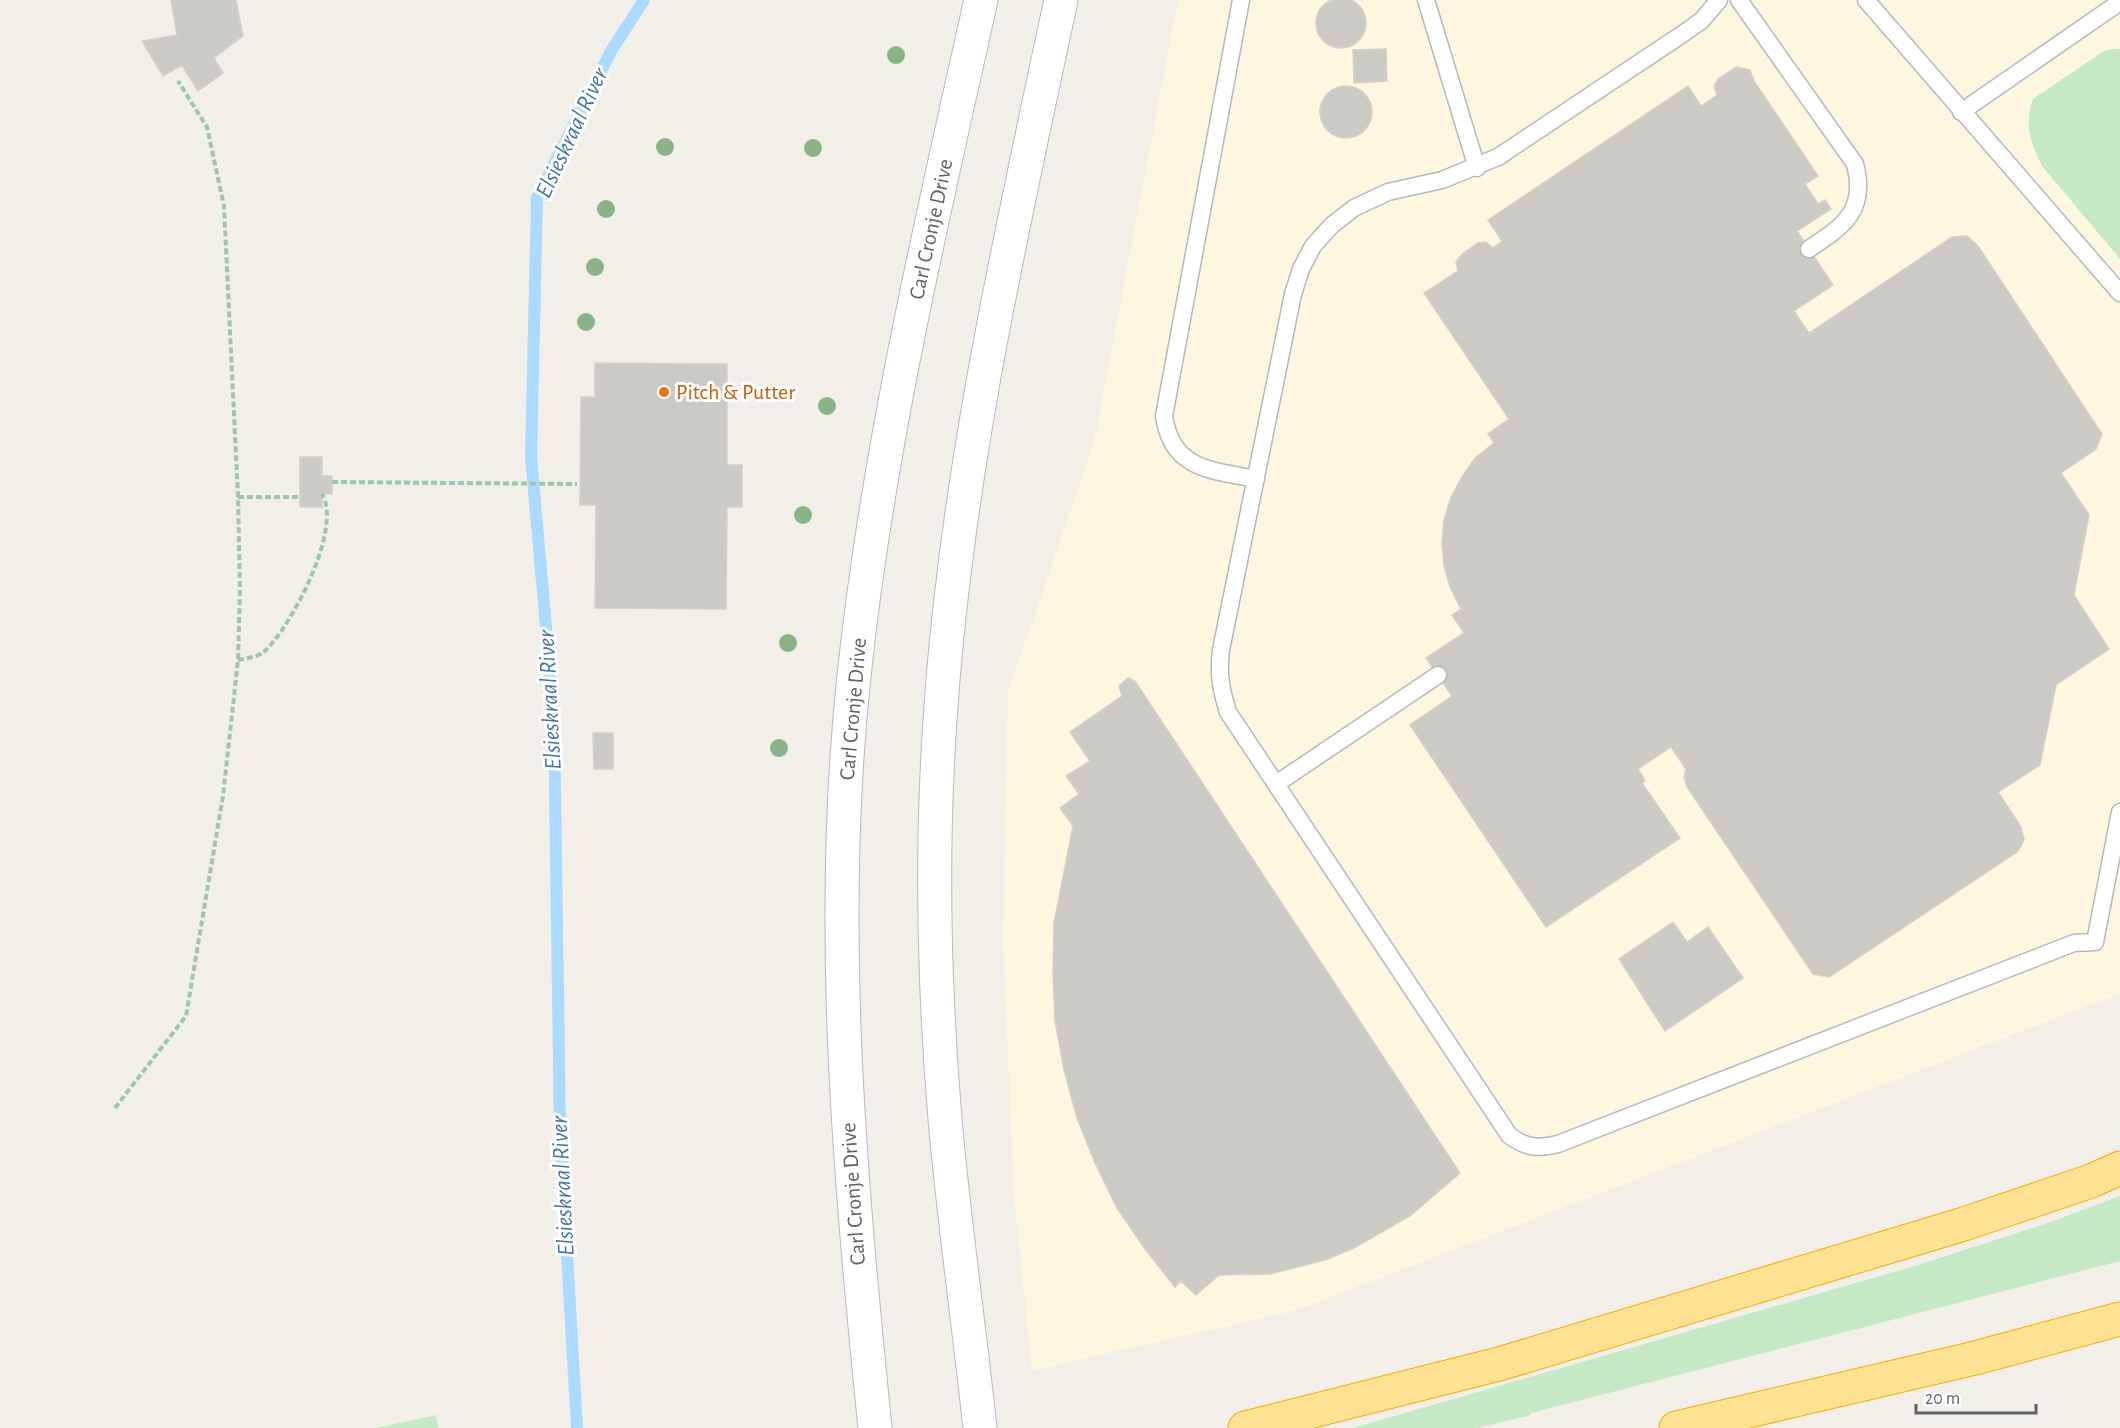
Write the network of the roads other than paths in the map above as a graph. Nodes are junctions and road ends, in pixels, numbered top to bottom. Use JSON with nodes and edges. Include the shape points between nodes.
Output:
{"nodes":[{"id":1,"x":981,"y":0,"type":"edge"},
{"id":2,"x":1061,"y":0,"type":"edge"},
{"id":3,"x":1241,"y":0,"type":"edge"},
{"id":4,"x":1426,"y":0,"type":"edge"},
{"id":5,"x":1719,"y":0,"type":"edge"},
{"id":6,"x":1739,"y":0,"type":"edge"},
{"id":7,"x":1866,"y":0,"type":"edge"},
{"id":8,"x":2120,"y":2,"type":"edge"},
{"id":9,"x":1961,"y":112,"type":"junction"},
{"id":10,"x":1477,"y":168,"type":"junction"},
{"id":11,"x":1809,"y":249,"type":"dead end"},
{"id":12,"x":2120,"y":293,"type":"edge"},
{"id":13,"x":1256,"y":479,"type":"junction"},
{"id":14,"x":1438,"y":675,"type":"dead end"},
{"id":15,"x":1276,"y":784,"type":"junction"},
{"id":16,"x":2120,"y":814,"type":"edge"},
{"id":17,"x":2120,"y":1168,"type":"edge"},
{"id":18,"x":2120,"y":1319,"type":"edge"},
{"id":19,"x":875,"y":1428,"type":"edge"},
{"id":20,"x":980,"y":1428,"type":"edge"},
{"id":21,"x":1245,"y":1428,"type":"edge"},
{"id":22,"x":1676,"y":1428,"type":"edge"}],
"edges":[{"from":1,"to":19,"type":"main road","name":"Carl Cronje Drive","via":[[890,430],[867,566],[854,679],[846,794],[844,1065]]},
{"from":2,"to":20,"type":"main road","via":[[978,399],[961,501],[940,723],[936,865],[945,1120]]},
{"from":3,"to":13,"type":"lane","via":[[1164,416],[1173,445],[1190,461]]},
{"from":4,"to":10,"type":"lane"},
{"from":5,"to":10,"type":"lane","via":[[1701,21],[1681,35]]},
{"from":6,"to":11,"type":"lane","via":[[1855,164],[1859,194],[1854,209],[1846,222]]},
{"from":7,"to":9,"type":"lane"},
{"from":8,"to":9,"type":"lane"},
{"from":9,"to":12,"type":"lane"},
{"from":10,"to":13,"type":"lane","via":[[1370,199],[1343,216],[1313,246],[1300,269],[1293,294]]},
{"from":13,"to":15,"type":"lane","via":[[1219,670],[1228,712]]},
{"from":14,"to":15,"type":"lane"},
{"from":15,"to":16,"type":"lane","via":[[1509,1136],[1530,1147],[1544,1148],[2074,943],[2095,942]]},
{"from":17,"to":21,"type":"highway","via":[[1964,1224],[1499,1364]]},
{"from":18,"to":22,"type":"highway","via":[[1975,1358]]}]}
